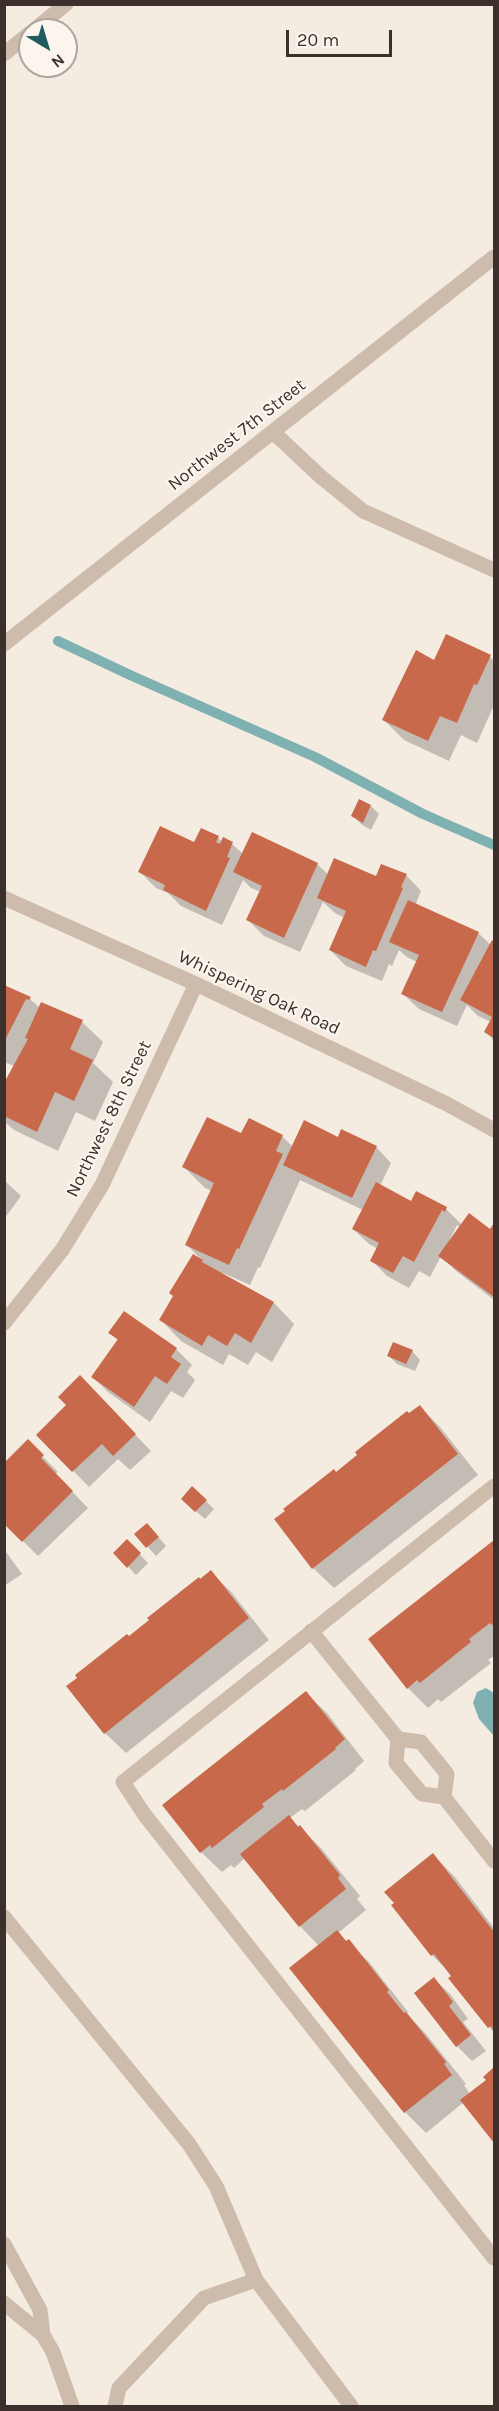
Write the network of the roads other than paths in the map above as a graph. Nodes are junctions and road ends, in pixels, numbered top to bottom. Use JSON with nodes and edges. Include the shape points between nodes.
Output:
{"nodes":[{"id":1,"x":66,"y":4,"type":"edge"},
{"id":2,"x":49,"y":18,"type":"edge"},
{"id":3,"x":18,"y":43,"type":"edge"},
{"id":4,"x":4,"y":54,"type":"edge"},
{"id":5,"x":495,"y":257,"type":"edge"},
{"id":6,"x":273,"y":432,"type":"junction"},
{"id":7,"x":495,"y":570,"type":"edge"},
{"id":8,"x":4,"y":644,"type":"edge"},
{"id":9,"x":4,"y":898,"type":"edge"},
{"id":10,"x":196,"y":984,"type":"junction"},
{"id":11,"x":495,"y":1130,"type":"edge"},
{"id":12,"x":4,"y":1323,"type":"edge"},
{"id":13,"x":495,"y":1486,"type":"edge"},
{"id":14,"x":311,"y":1631,"type":"junction"},
{"id":15,"x":398,"y":1739,"type":"junction"},
{"id":16,"x":444,"y":1797,"type":"junction"},
{"id":17,"x":495,"y":1861,"type":"edge"},
{"id":18,"x":4,"y":1917,"type":"edge"},
{"id":19,"x":4,"y":2244,"type":"edge"},
{"id":20,"x":495,"y":2258,"type":"edge"},
{"id":21,"x":256,"y":2280,"type":"junction"},
{"id":22,"x":4,"y":2303,"type":"edge"},
{"id":23,"x":43,"y":2335,"type":"junction"},
{"id":24,"x":72,"y":2406,"type":"edge"},
{"id":25,"x":114,"y":2406,"type":"edge"},
{"id":26,"x":351,"y":2406,"type":"edge"}],
"edges":[{"from":1,"to":2,"type":"street"},
{"from":3,"to":4,"type":"street"},
{"from":5,"to":6,"type":"street","name":"Northwest 7th Street"},
{"from":6,"to":7,"type":"street","via":[[363,511]]},
{"from":6,"to":8,"type":"street","name":"Northwest 7th Street"},
{"from":9,"to":10,"type":"street","name":"Whispering Oak Road"},
{"from":10,"to":11,"type":"street","name":"Whispering Oak Road"},
{"from":10,"to":12,"type":"street","name":"Northwest 8th Street","via":[[102,1185],[62,1250]]},
{"from":13,"to":14,"type":"street"},
{"from":14,"to":15,"type":"street"},
{"from":14,"to":20,"type":"street","via":[[123,1782],[144,1814]]},
{"from":15,"to":16,"type":"street","via":[[396,1763],[422,1794]]},
{"from":15,"to":16,"type":"street","via":[[421,1742],[428,1750],[447,1774]]},
{"from":16,"to":17,"type":"street"},
{"from":18,"to":21,"type":"street","via":[[189,2144],[216,2186]]},
{"from":19,"to":23,"type":"street","via":[[40,2310]]},
{"from":21,"to":25,"type":"street","via":[[204,2298],[119,2388]]},
{"from":21,"to":26,"type":"street"},
{"from":22,"to":23,"type":"street"},
{"from":23,"to":24,"type":"street"}]}
